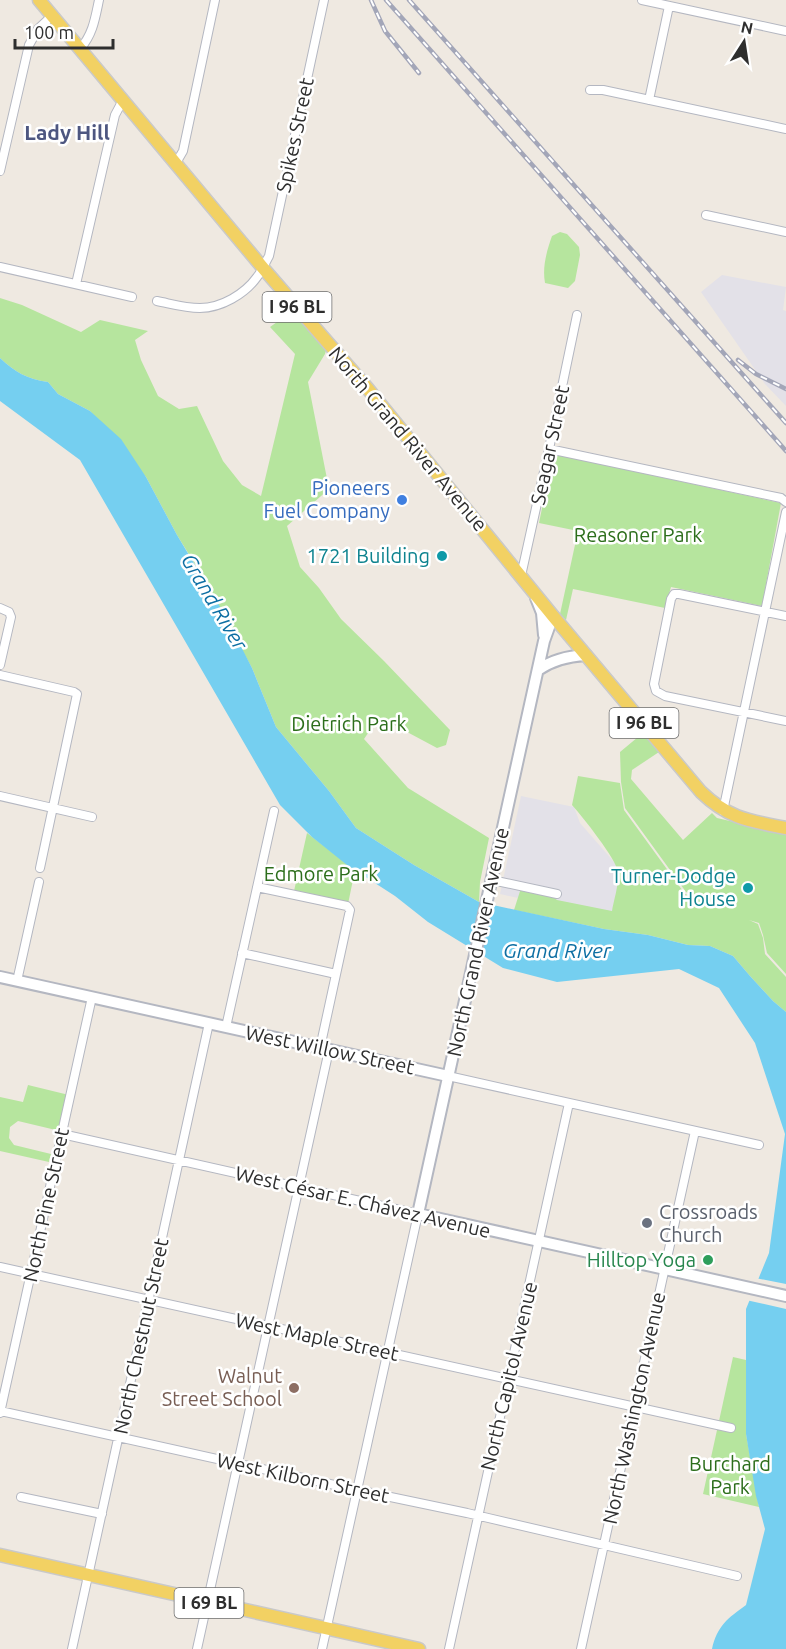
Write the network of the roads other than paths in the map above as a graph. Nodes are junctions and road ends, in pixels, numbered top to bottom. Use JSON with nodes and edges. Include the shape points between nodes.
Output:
{"nodes":[{"id":1,"x":39,"y":0,"type":"edge"},
{"id":2,"x":99,"y":0,"type":"edge"},
{"id":3,"x":215,"y":0,"type":"edge"},
{"id":4,"x":324,"y":0,"type":"edge"},
{"id":5,"x":642,"y":0,"type":"edge"},
{"id":6,"x":669,"y":6,"type":"junction"},
{"id":7,"x":52,"y":16,"type":"junction"},
{"id":8,"x":786,"y":31,"type":"edge"},
{"id":9,"x":80,"y":49,"type":"junction"},
{"id":10,"x":590,"y":90,"type":"dead end"},
{"id":11,"x":123,"y":100,"type":"junction"},
{"id":12,"x":649,"y":100,"type":"junction"},
{"id":13,"x":786,"y":129,"type":"edge"},
{"id":14,"x":176,"y":163,"type":"junction"},
{"id":15,"x":0,"y":171,"type":"edge"},
{"id":16,"x":706,"y":215,"type":"dead end"},
{"id":17,"x":786,"y":232,"type":"edge"},
{"id":18,"x":0,"y":267,"type":"edge"},
{"id":19,"x":263,"y":268,"type":"junction"},
{"id":20,"x":76,"y":284,"type":"junction"},
{"id":21,"x":132,"y":297,"type":"dead end"},
{"id":22,"x":157,"y":301,"type":"dead end"},
{"id":23,"x":577,"y":315,"type":"dead end"},
{"id":24,"x":549,"y":449,"type":"junction"},
{"id":25,"x":786,"y":502,"type":"edge"},
{"id":26,"x":786,"y":512,"type":"edge"},
{"id":27,"x":521,"y":576,"type":"junction"},
{"id":28,"x":534,"y":592,"type":"junction"},
{"id":29,"x":0,"y":608,"type":"edge"},
{"id":30,"x":765,"y":612,"type":"junction"},
{"id":31,"x":553,"y":616,"type":"junction"},
{"id":32,"x":786,"y":616,"type":"edge"},
{"id":33,"x":544,"y":641,"type":"junction"},
{"id":34,"x":586,"y":655,"type":"junction"},
{"id":35,"x":0,"y":665,"type":"edge"},
{"id":36,"x":538,"y":670,"type":"junction"},
{"id":37,"x":0,"y":675,"type":"edge"},
{"id":38,"x":744,"y":713,"type":"junction"},
{"id":39,"x":786,"y":721,"type":"edge"},
{"id":40,"x":0,"y":796,"type":"edge"},
{"id":41,"x":53,"y":808,"type":"junction"},
{"id":42,"x":723,"y":810,"type":"junction"},
{"id":43,"x":274,"y":811,"type":"dead end"},
{"id":44,"x":92,"y":817,"type":"dead end"},
{"id":45,"x":786,"y":828,"type":"edge"},
{"id":46,"x":40,"y":868,"type":"dead end"},
{"id":47,"x":39,"y":882,"type":"dead end"},
{"id":48,"x":491,"y":884,"type":"junction"},
{"id":49,"x":257,"y":887,"type":"junction"},
{"id":50,"x":557,"y":894,"type":"dead end"},
{"id":51,"x":242,"y":953,"type":"junction"},
{"id":52,"x":336,"y":974,"type":"junction"},
{"id":53,"x":0,"y":977,"type":"edge"},
{"id":54,"x":17,"y":981,"type":"junction"},
{"id":55,"x":92,"y":997,"type":"junction"},
{"id":56,"x":209,"y":1023,"type":"junction"},
{"id":57,"x":226,"y":1027,"type":"junction"},
{"id":58,"x":324,"y":1049,"type":"junction"},
{"id":59,"x":448,"y":1076,"type":"junction"},
{"id":60,"x":569,"y":1103,"type":"junction"},
{"id":61,"x":695,"y":1131,"type":"junction"},
{"id":62,"x":62,"y":1134,"type":"junction"},
{"id":63,"x":759,"y":1145,"type":"dead end"},
{"id":64,"x":180,"y":1160,"type":"junction"},
{"id":65,"x":299,"y":1187,"type":"junction"},
{"id":66,"x":418,"y":1214,"type":"junction"},
{"id":67,"x":539,"y":1241,"type":"junction"},
{"id":68,"x":0,"y":1267,"type":"edge"},
{"id":69,"x":665,"y":1269,"type":"junction"},
{"id":70,"x":31,"y":1274,"type":"junction"},
{"id":71,"x":786,"y":1296,"type":"edge"},
{"id":72,"x":149,"y":1300,"type":"junction"},
{"id":73,"x":268,"y":1326,"type":"junction"},
{"id":74,"x":387,"y":1352,"type":"junction"},
{"id":75,"x":4,"y":1376,"type":"edge"},
{"id":76,"x":508,"y":1379,"type":"junction"},
{"id":77,"x":634,"y":1407,"type":"junction"},
{"id":78,"x":0,"y":1412,"type":"edge"},
{"id":79,"x":731,"y":1428,"type":"dead end"},
{"id":80,"x":119,"y":1437,"type":"junction"},
{"id":81,"x":238,"y":1463,"type":"junction"},
{"id":82,"x":357,"y":1490,"type":"junction"},
{"id":83,"x":21,"y":1497,"type":"dead end"},
{"id":84,"x":102,"y":1514,"type":"junction"},
{"id":85,"x":478,"y":1516,"type":"junction"},
{"id":86,"x":604,"y":1545,"type":"junction"},
{"id":87,"x":0,"y":1555,"type":"edge"},
{"id":88,"x":88,"y":1575,"type":"junction"},
{"id":89,"x":737,"y":1576,"type":"dead end"},
{"id":90,"x":207,"y":1602,"type":"junction"},
{"id":91,"x":326,"y":1628,"type":"junction"},
{"id":92,"x":72,"y":1649,"type":"edge"},
{"id":93,"x":196,"y":1649,"type":"edge"},
{"id":94,"x":321,"y":1649,"type":"edge"},
{"id":95,"x":419,"y":1649,"type":"edge"},
{"id":96,"x":449,"y":1649,"type":"edge"},
{"id":97,"x":581,"y":1649,"type":"edge"}],
"edges":[{"from":1,"to":7,"type":"main road","name":"North Grand River Avenue","number":"I 96 BL"},
{"from":2,"to":9,"type":"street","via":[[89,39]]},
{"from":3,"to":14,"type":"street","via":[[183,151]]},
{"from":4,"to":19,"type":"street","name":"Spikes Street","via":[[269,256]]},
{"from":5,"to":6,"type":"street"},
{"from":6,"to":8,"type":"street"},
{"from":6,"to":12,"type":"street"},
{"from":7,"to":9,"type":"main road","name":"North Grand River Avenue","number":"I 96 BL"},
{"from":7,"to":15,"type":"street","via":[[38,29],[30,45]]},
{"from":9,"to":11,"type":"main road","name":"North Grand River Avenue","number":"I 96 BL"},
{"from":10,"to":12,"type":"street"},
{"from":11,"to":14,"type":"main road","name":"North Grand River Avenue","number":"I 96 BL"},
{"from":11,"to":20,"type":"street","via":[[115,115]]},
{"from":12,"to":13,"type":"street"},
{"from":14,"to":19,"type":"main road","name":"North Grand River Avenue","number":"I 96 BL"},
{"from":16,"to":17,"type":"street"},
{"from":18,"to":20,"type":"street"},
{"from":19,"to":22,"type":"street","via":[[245,289],[215,306],[190,308]]},
{"from":19,"to":27,"type":"main road","name":"North Grand River Avenue","number":"I 96 BL"},
{"from":20,"to":21,"type":"street"},
{"from":23,"to":24,"type":"street","name":"Seagar Street"},
{"from":24,"to":25,"type":"street"},
{"from":24,"to":27,"type":"street","name":"Seagar Street"},
{"from":26,"to":30,"type":"street"},
{"from":27,"to":28,"type":"main road","name":"North Grand River Avenue","number":"I 96 BL"},
{"from":28,"to":31,"type":"main road","name":"North Grand River Avenue","number":"I 96 BL"},
{"from":28,"to":33,"type":"street","via":[[542,613]]},
{"from":29,"to":35,"type":"street","via":[[11,617]]},
{"from":30,"to":32,"type":"street"},
{"from":30,"to":38,"type":"street"},
{"from":30,"to":38,"type":"street","via":[[680,594],[671,599],[654,684],[656,691]]},
{"from":31,"to":33,"type":"street","name":"North Grand River Avenue"},
{"from":31,"to":34,"type":"main road","number":"I 96 BL"},
{"from":33,"to":36,"type":"street","name":"North Grand River Avenue"},
{"from":34,"to":36,"type":"street","via":[[549,662]]},
{"from":34,"to":42,"type":"main road","number":"I 96 BL","via":[[701,792]]},
{"from":36,"to":48,"type":"street","name":"North Grand River Avenue"},
{"from":37,"to":41,"type":"street","via":[[77,694]]},
{"from":38,"to":39,"type":"street"},
{"from":38,"to":42,"type":"street"},
{"from":40,"to":41,"type":"street"},
{"from":41,"to":44,"type":"street"},
{"from":41,"to":46,"type":"street"},
{"from":42,"to":45,"type":"main road","number":"I 96 BL"},
{"from":43,"to":49,"type":"street"},
{"from":47,"to":54,"type":"street"},
{"from":48,"to":50,"type":"street"},
{"from":48,"to":59,"type":"street","name":"North Grand River Avenue"},
{"from":49,"to":51,"type":"street"},
{"from":49,"to":52,"type":"street","via":[[351,910]]},
{"from":51,"to":52,"type":"street"},
{"from":51,"to":57,"type":"street"},
{"from":52,"to":58,"type":"street"},
{"from":53,"to":54,"type":"street","name":"West Willow Street"},
{"from":54,"to":55,"type":"street","name":"West Willow Street"},
{"from":55,"to":56,"type":"street","name":"West Willow Street"},
{"from":55,"to":62,"type":"street","name":"North Pine Street"},
{"from":56,"to":57,"type":"street","name":"West Willow Street"},
{"from":56,"to":64,"type":"street","name":"North Chestnut Street"},
{"from":57,"to":58,"type":"street","name":"West Willow Street"},
{"from":58,"to":59,"type":"street","name":"West Willow Street"},
{"from":58,"to":65,"type":"street"},
{"from":59,"to":60,"type":"street","name":"West Willow Street"},
{"from":59,"to":66,"type":"street","name":"North Grand River Avenue"},
{"from":60,"to":61,"type":"street","name":"West Willow Street"},
{"from":60,"to":67,"type":"street","name":"North Capitol Avenue"},
{"from":61,"to":63,"type":"street","name":"West Willow Street"},
{"from":61,"to":69,"type":"street","name":"North Washington Avenue"},
{"from":62,"to":64,"type":"street","name":"West César E. Chávez Avenue"},
{"from":62,"to":70,"type":"street","name":"North Pine Street"},
{"from":64,"to":65,"type":"street","name":"West César E. Chávez Avenue"},
{"from":64,"to":72,"type":"street","name":"North Chestnut Street"},
{"from":65,"to":66,"type":"street","name":"West César E. Chávez Avenue"},
{"from":65,"to":73,"type":"street"},
{"from":66,"to":67,"type":"street","name":"West César E. Chávez Avenue"},
{"from":66,"to":74,"type":"street"},
{"from":67,"to":69,"type":"street","name":"West César E. Chávez Avenue"},
{"from":67,"to":76,"type":"street","name":"North Capitol Avenue"},
{"from":68,"to":70,"type":"street","name":"West Maple Street"},
{"from":69,"to":71,"type":"street","name":"West César E. Chávez Avenue"},
{"from":69,"to":77,"type":"street","name":"North Washington Avenue"},
{"from":70,"to":72,"type":"street","name":"West Maple Street"},
{"from":70,"to":75,"type":"street","name":"North Pine Street"},
{"from":72,"to":73,"type":"street","name":"West Maple Street"},
{"from":72,"to":80,"type":"street","name":"North Chestnut Street"},
{"from":73,"to":74,"type":"street","name":"West Maple Street"},
{"from":73,"to":81,"type":"street"},
{"from":74,"to":76,"type":"street","name":"West Maple Street"},
{"from":74,"to":82,"type":"street"},
{"from":75,"to":78,"type":"street","name":"North Pine Street"},
{"from":76,"to":77,"type":"street","name":"West Maple Street"},
{"from":76,"to":85,"type":"street","name":"North Capitol Avenue"},
{"from":77,"to":79,"type":"street","name":"West Maple Street"},
{"from":77,"to":86,"type":"street","name":"North Washington Avenue"},
{"from":78,"to":80,"type":"street","name":"West Kilborn Street"},
{"from":80,"to":81,"type":"street","name":"West Kilborn Street"},
{"from":80,"to":84,"type":"street","name":"North Chestnut Street"},
{"from":81,"to":82,"type":"street","name":"West Kilborn Street"},
{"from":81,"to":90,"type":"street"},
{"from":82,"to":85,"type":"street","name":"West Kilborn Street"},
{"from":82,"to":91,"type":"street"},
{"from":83,"to":84,"type":"street"},
{"from":84,"to":88,"type":"street","name":"North Chestnut Street"},
{"from":85,"to":86,"type":"street","name":"West Kilborn Street"},
{"from":85,"to":96,"type":"street","name":"North Capitol Avenue"},
{"from":86,"to":89,"type":"street","name":"West Kilborn Street"},
{"from":86,"to":97,"type":"street","name":"North Washington Avenue"},
{"from":87,"to":88,"type":"main road","number":"I 69 BL"},
{"from":88,"to":90,"type":"main road","number":"I 69 BL"},
{"from":88,"to":92,"type":"street","name":"North Chestnut Street"},
{"from":90,"to":91,"type":"main road","number":"I 69 BL"},
{"from":90,"to":93,"type":"street"},
{"from":91,"to":94,"type":"street"},
{"from":91,"to":95,"type":"main road","number":"I 69 BL"}]}
